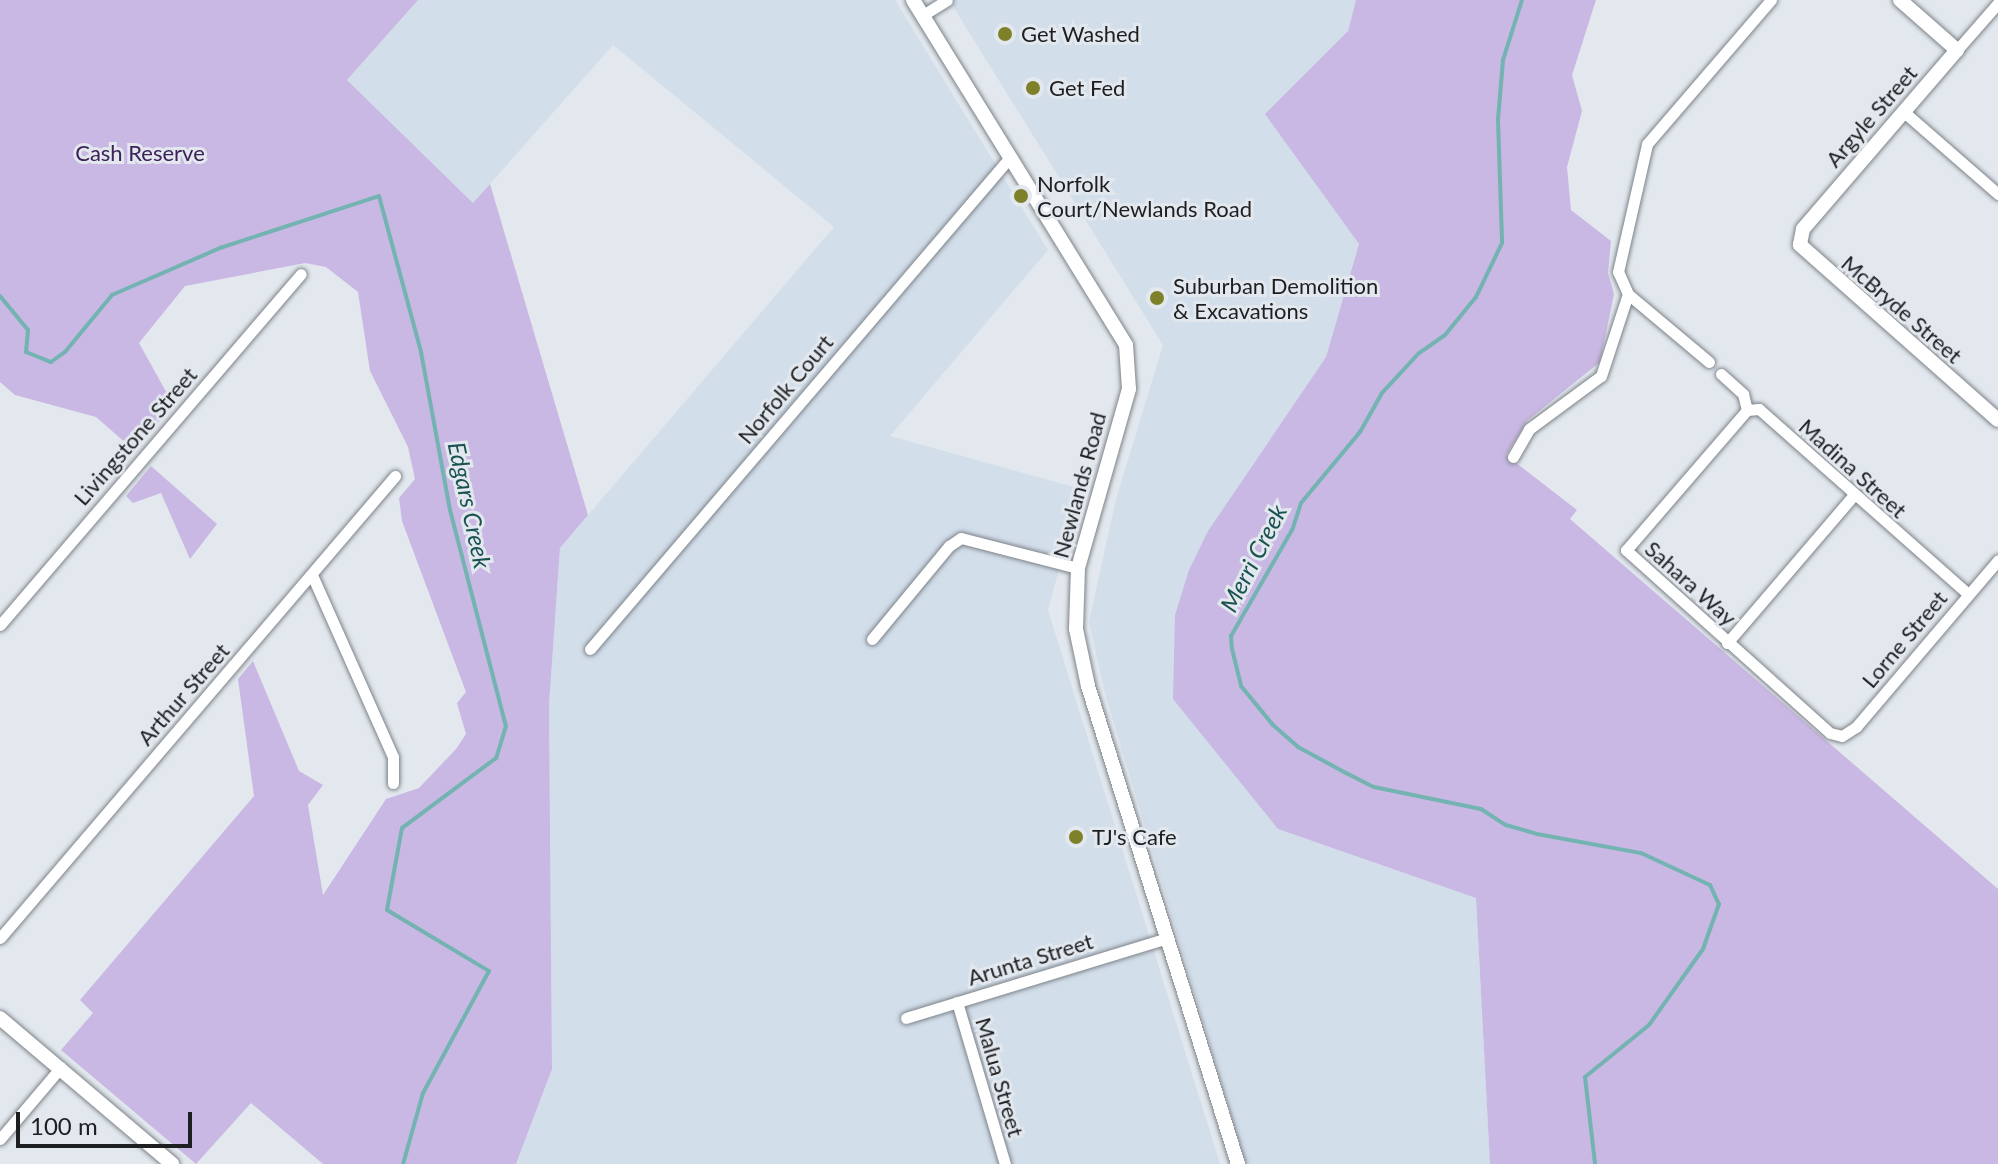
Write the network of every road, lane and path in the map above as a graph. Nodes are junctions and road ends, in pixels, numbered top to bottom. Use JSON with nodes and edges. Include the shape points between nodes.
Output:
{"nodes":[{"id":1,"x":913,"y":0,"type":"edge"},
{"id":2,"x":947,"y":0,"type":"edge"},
{"id":3,"x":1771,"y":0,"type":"edge"},
{"id":4,"x":1900,"y":0,"type":"edge"},
{"id":5,"x":1998,"y":3,"type":"edge"},
{"id":6,"x":923,"y":15,"type":"junction"},
{"id":7,"x":1957,"y":50,"type":"junction"},
{"id":8,"x":1904,"y":112,"type":"junction"},
{"id":9,"x":1011,"y":156,"type":"junction"},
{"id":10,"x":1998,"y":194,"type":"edge"},
{"id":11,"x":1813,"y":262,"type":"joint"},
{"id":12,"x":301,"y":274,"type":"dead end"},
{"id":13,"x":1628,"y":294,"type":"junction"},
{"id":14,"x":1709,"y":362,"type":"dead end"},
{"id":15,"x":1721,"y":374,"type":"dead end"},
{"id":16,"x":1747,"y":410,"type":"junction"},
{"id":17,"x":1998,"y":420,"type":"edge"},
{"id":18,"x":1513,"y":457,"type":"dead end"},
{"id":19,"x":395,"y":476,"type":"dead end"},
{"id":20,"x":1853,"y":496,"type":"junction"},
{"id":21,"x":1998,"y":560,"type":"edge"},
{"id":22,"x":1078,"y":568,"type":"junction"},
{"id":23,"x":312,"y":575,"type":"junction"},
{"id":24,"x":1968,"y":594,"type":"junction"},
{"id":25,"x":4,"y":612,"type":"edge"},
{"id":26,"x":0,"y":625,"type":"edge"},
{"id":27,"x":872,"y":639,"type":"dead end"},
{"id":28,"x":1727,"y":643,"type":"junction"},
{"id":29,"x":590,"y":649,"type":"dead end"},
{"id":30,"x":1836,"y":736,"type":"joint"},
{"id":31,"x":393,"y":783,"type":"dead end"},
{"id":32,"x":0,"y":938,"type":"edge"},
{"id":33,"x":1167,"y":938,"type":"junction"},
{"id":34,"x":957,"y":1002,"type":"junction"},
{"id":35,"x":0,"y":1018,"type":"edge"},
{"id":36,"x":906,"y":1018,"type":"dead end"},
{"id":37,"x":61,"y":1067,"type":"junction"},
{"id":38,"x":0,"y":1139,"type":"edge"},
{"id":39,"x":172,"y":1164,"type":"edge"},
{"id":40,"x":1005,"y":1164,"type":"edge"},
{"id":41,"x":1238,"y":1164,"type":"edge"}],
"edges":[{"from":1,"to":6,"type":"street","name":"Newlands Road"},
{"from":2,"to":6,"type":"street"},
{"from":3,"to":13,"type":"street","via":[[1647,144],[1618,272]]},
{"from":4,"to":7,"type":"street"},
{"from":5,"to":7,"type":"street","name":"Argyle Street"},
{"from":6,"to":9,"type":"street","name":"Newlands Road"},
{"from":7,"to":8,"type":"street","name":"Argyle Street"},
{"from":8,"to":10,"type":"street"},
{"from":8,"to":11,"type":"street","name":"Argyle Street","via":[[1803,229],[1800,245]]},
{"from":9,"to":22,"type":"street","name":"Newlands Road","via":[[1126,345],[1131,366]]},
{"from":9,"to":29,"type":"street","name":"Norfolk Court"},
{"from":11,"to":17,"type":"street","name":"McBryde Street"},
{"from":12,"to":25,"type":"street","name":"Livingstone Street"},
{"from":13,"to":14,"type":"street"},
{"from":13,"to":18,"type":"street","via":[[1601,376],[1529,429]]},
{"from":15,"to":16,"type":"street","name":"Madina Street","via":[[1743,394]]},
{"from":16,"to":20,"type":"street","name":"Madina Street","via":[[1759,409]]},
{"from":16,"to":28,"type":"street","name":"Sahara Way","via":[[1626,550]]},
{"from":19,"to":23,"type":"street","name":"Arthur Street"},
{"from":20,"to":24,"type":"street","name":"Madina Street"},
{"from":20,"to":28,"type":"street"},
{"from":21,"to":24,"type":"street","name":"Lorne Street"},
{"from":22,"to":27,"type":"street","via":[[961,538]]},
{"from":22,"to":33,"type":"street","name":"Newlands Road","via":[[1081,657]]},
{"from":23,"to":31,"type":"street","via":[[393,757]]},
{"from":23,"to":32,"type":"street","name":"Arthur Street"},
{"from":24,"to":30,"type":"street","name":"Lorne Street","via":[[1856,727]]},
{"from":25,"to":26,"type":"street","name":"Livingstone Street"},
{"from":28,"to":30,"type":"street","name":"Sahara Way"},
{"from":33,"to":34,"type":"street","name":"Arunta Street"},
{"from":33,"to":41,"type":"street","name":"Newlands Road"},
{"from":34,"to":36,"type":"street","name":"Arunta Street"},
{"from":34,"to":40,"type":"street","name":"Malua Street"},
{"from":35,"to":37,"type":"street"},
{"from":37,"to":38,"type":"street"},
{"from":37,"to":39,"type":"street"}]}
